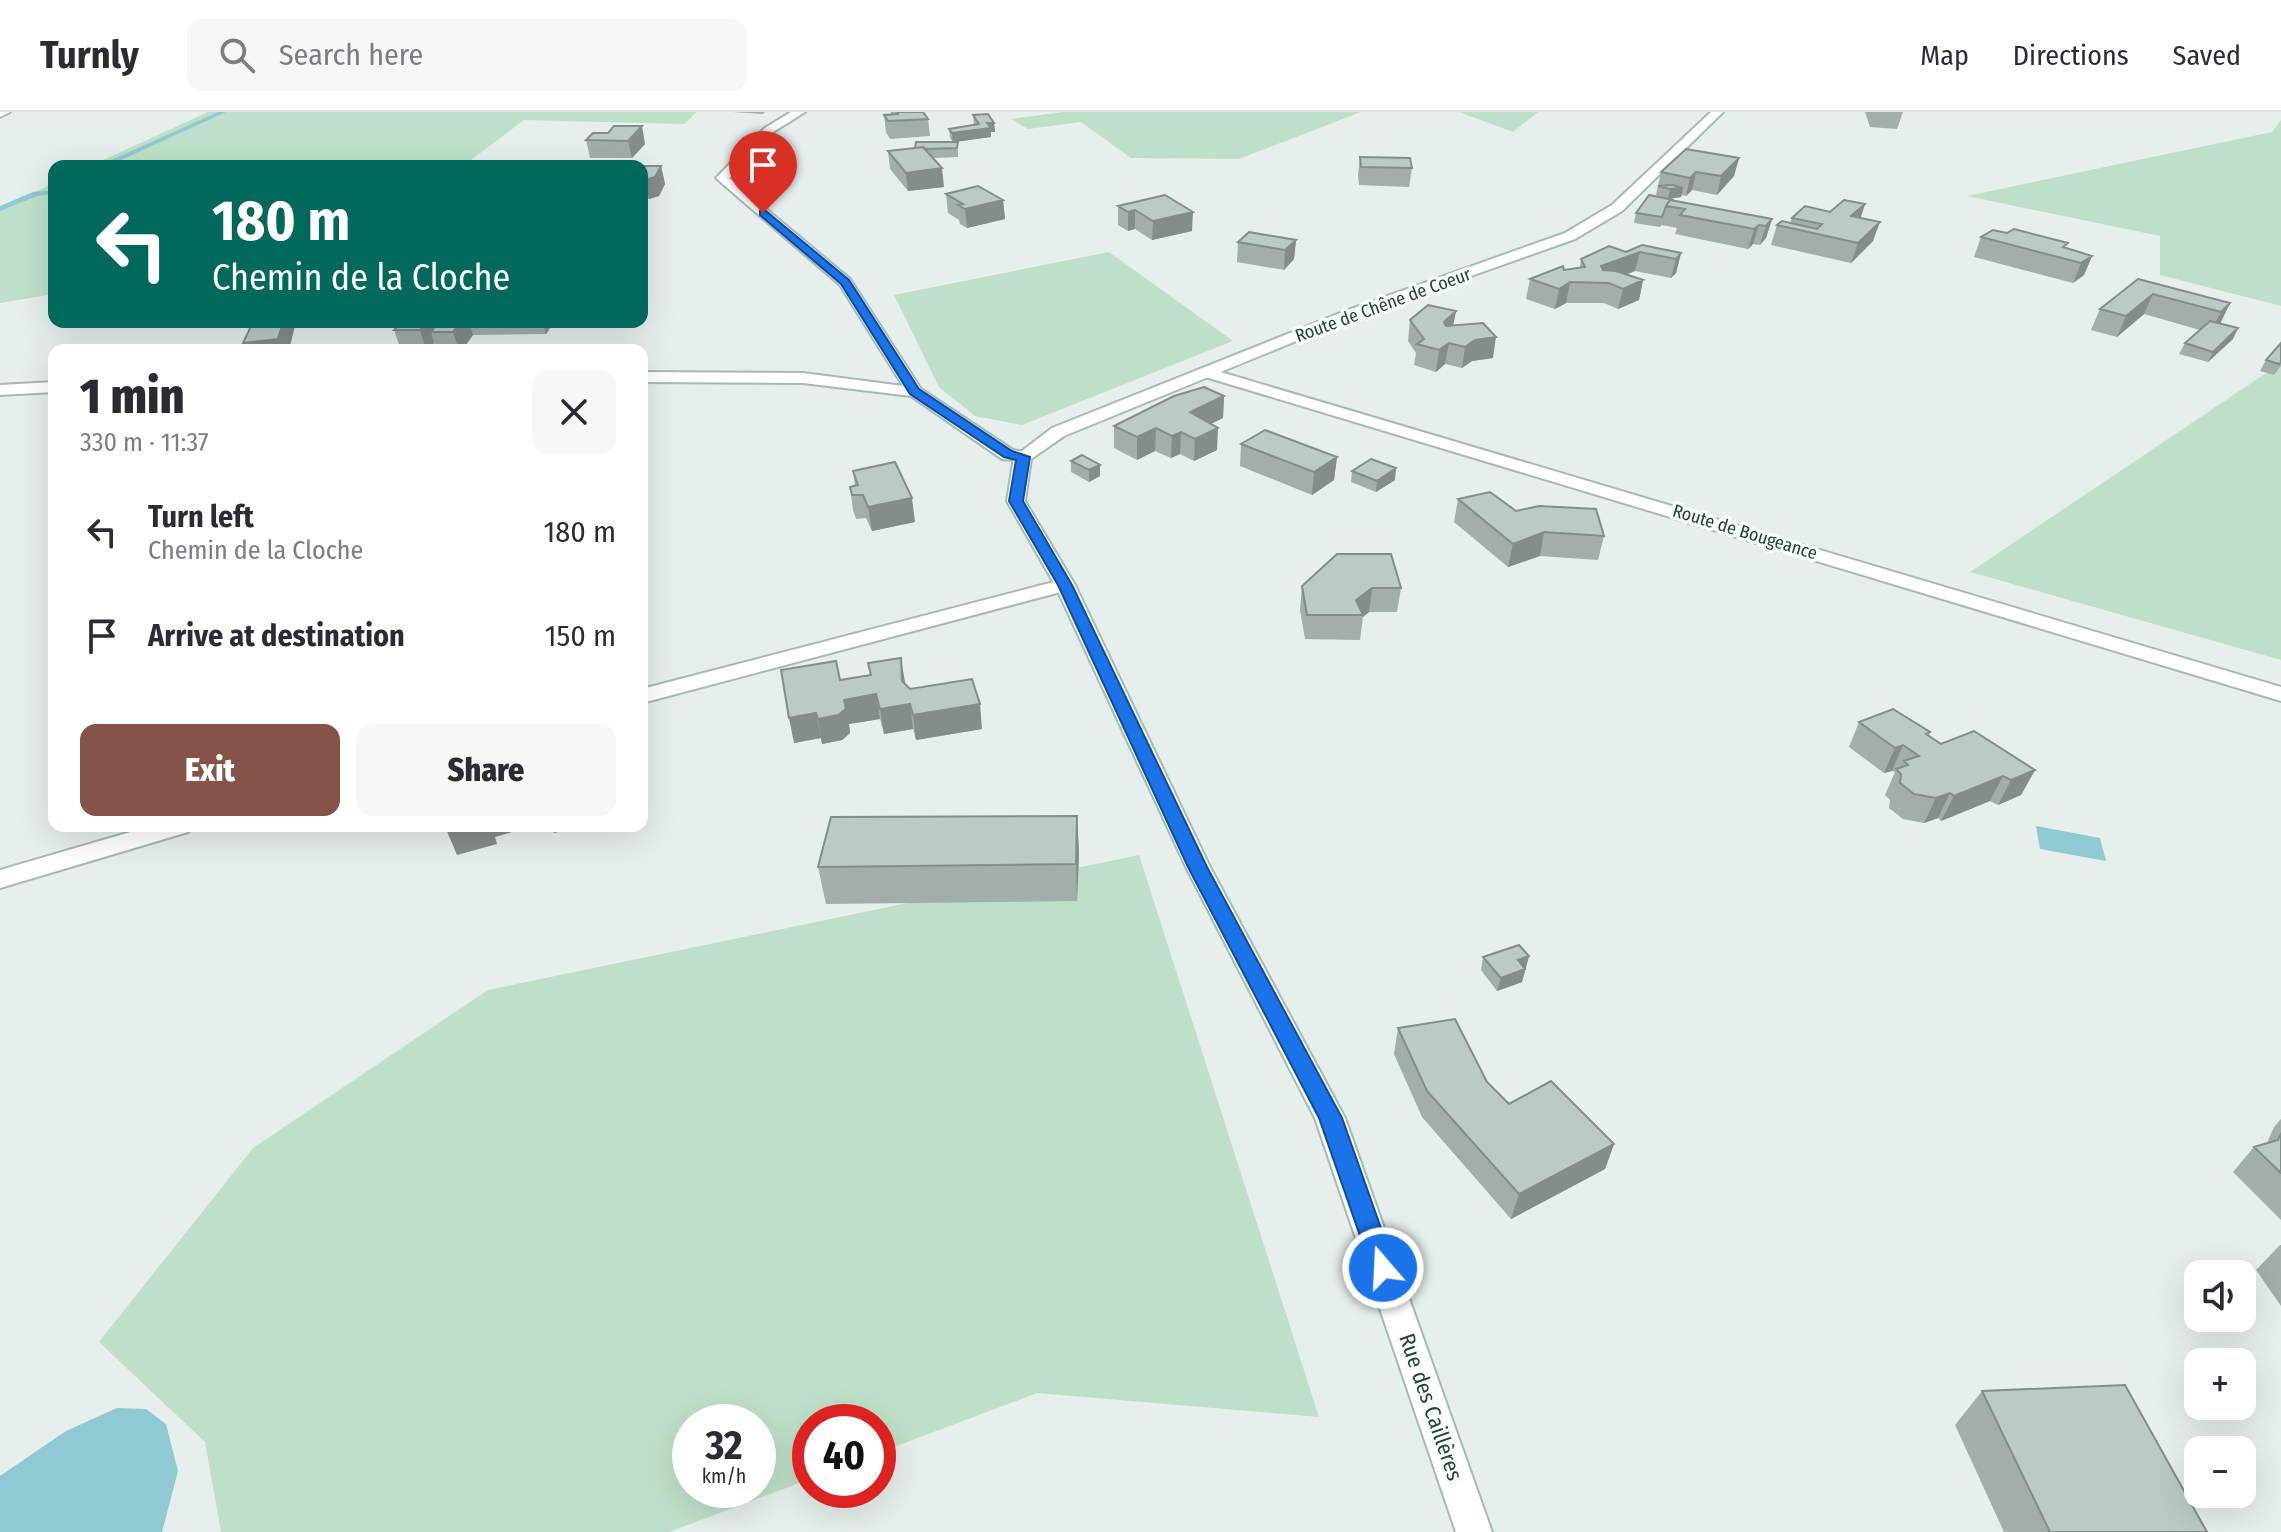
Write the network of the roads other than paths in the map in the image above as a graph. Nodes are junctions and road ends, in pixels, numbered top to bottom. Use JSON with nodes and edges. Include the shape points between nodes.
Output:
{"nodes":[{"id":1,"x":799,"y":112,"type":"edge"},
{"id":2,"x":1717,"y":112,"type":"edge"},
{"id":3,"x":1208,"y":373,"type":"junction"},
{"id":4,"x":648,"y":377,"type":"edge"},
{"id":5,"x":48,"y":387,"type":"edge"},
{"id":6,"x":0,"y":390,"type":"edge"},
{"id":7,"x":915,"y":392,"type":"junction"},
{"id":8,"x":1023,"y":457,"type":"junction"},
{"id":9,"x":1065,"y":585,"type":"junction"},
{"id":10,"x":648,"y":694,"type":"edge"},
{"id":11,"x":2281,"y":694,"type":"edge"},
{"id":12,"x":159,"y":832,"type":"edge"},
{"id":13,"x":0,"y":879,"type":"edge"},
{"id":14,"x":1474,"y":1532,"type":"edge"}],
"edges":[{"from":1,"to":7,"type":"street","via":[[769,130],[722,178],[845,282]]},
{"from":2,"to":3,"type":"street","name":"Route de Chêne de Coeur","via":[[1617,208],[1570,236],[1345,316]]},
{"from":3,"to":8,"type":"street","name":"Route de Chêne de Coeur","via":[[1058,432]]},
{"from":3,"to":11,"type":"street","name":"Route de Bougeance"},
{"from":4,"to":7,"type":"street","via":[[803,378]]},
{"from":5,"to":6,"type":"street"},
{"from":7,"to":8,"type":"street","via":[[1008,455]]},
{"from":8,"to":9,"type":"street","name":"Rue des Caillères","via":[[1016,501]]},
{"from":9,"to":10,"type":"street"},
{"from":9,"to":14,"type":"street","name":"Rue des Caillères","via":[[1198,867],[1330,1118]]},
{"from":12,"to":13,"type":"street"}]}
